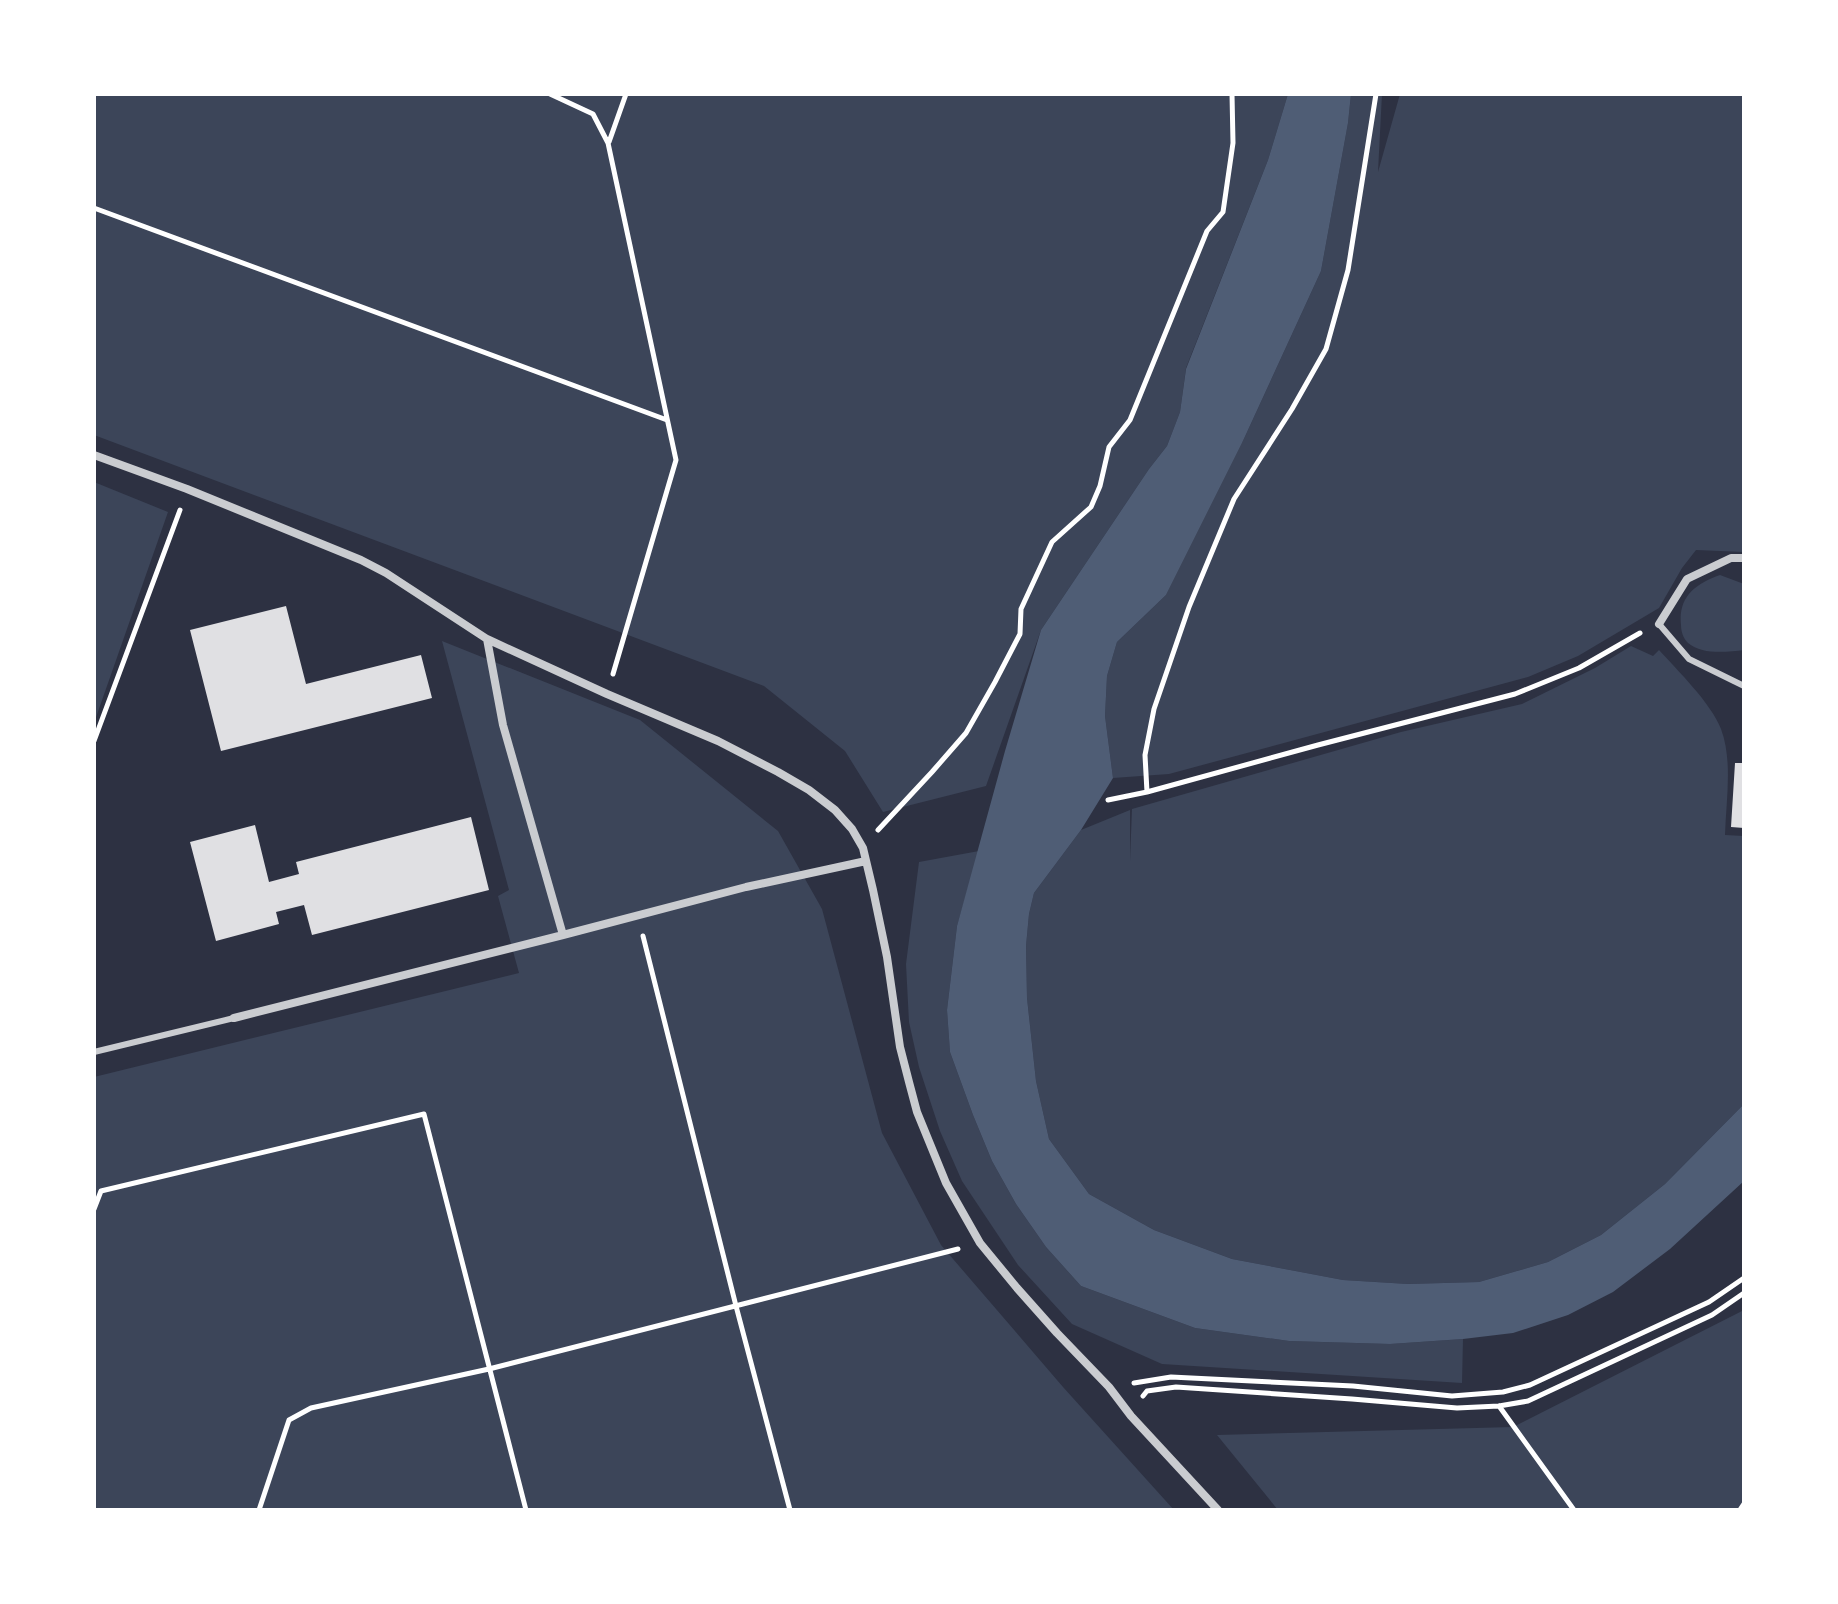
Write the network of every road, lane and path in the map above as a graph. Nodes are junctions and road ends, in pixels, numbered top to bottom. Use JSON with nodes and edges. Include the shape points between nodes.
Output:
{"nodes":[{"id":1,"x":550,"y":94,"type":"edge"},
{"id":2,"x":626,"y":94,"type":"edge"},
{"id":3,"x":1232,"y":94,"type":"edge"},
{"id":4,"x":1376,"y":94,"type":"edge"},
{"id":5,"x":608,"y":143,"type":"junction"},
{"id":6,"x":94,"y":208,"type":"edge"},
{"id":7,"x":668,"y":420,"type":"junction"},
{"id":8,"x":94,"y":455,"type":"edge"},
{"id":9,"x":187,"y":489,"type":"junction"},
{"id":10,"x":1744,"y":558,"type":"edge"},
{"id":11,"x":1659,"y":624,"type":"junction"},
{"id":12,"x":487,"y":639,"type":"junction"},
{"id":13,"x":1744,"y":686,"type":"edge"},
{"id":14,"x":607,"y":694,"type":"junction"},
{"id":15,"x":94,"y":741,"type":"edge"},
{"id":16,"x":1147,"y":792,"type":"junction"},
{"id":17,"x":1108,"y":800,"type":"dead end"},
{"id":18,"x":863,"y":848,"type":"junction"},
{"id":19,"x":866,"y":861,"type":"junction"},
{"id":20,"x":637,"y":916,"type":"junction"},
{"id":21,"x":563,"y":935,"type":"junction"},
{"id":22,"x":234,"y":1018,"type":"joint"},
{"id":23,"x":94,"y":1052,"type":"edge"},
{"id":24,"x":94,"y":1209,"type":"edge"},
{"id":25,"x":980,"y":1243,"type":"junction"},
{"id":26,"x":1744,"y":1278,"type":"edge"},
{"id":27,"x":1744,"y":1293,"type":"edge"},
{"id":28,"x":736,"y":1306,"type":"junction"},
{"id":29,"x":489,"y":1369,"type":"junction"},
{"id":30,"x":1109,"y":1387,"type":"junction"},
{"id":31,"x":1499,"y":1406,"type":"junction"},
{"id":32,"x":1131,"y":1416,"type":"junction"},
{"id":33,"x":1744,"y":1504,"type":"edge"},
{"id":34,"x":259,"y":1510,"type":"edge"},
{"id":35,"x":526,"y":1510,"type":"edge"},
{"id":36,"x":790,"y":1510,"type":"edge"},
{"id":37,"x":1218,"y":1510,"type":"edge"},
{"id":38,"x":1574,"y":1510,"type":"edge"},
{"id":39,"x":1740,"y":1510,"type":"edge"}],
"edges":[{"from":1,"to":5,"type":"path","via":[[593,114]]},
{"from":2,"to":5,"type":"path"},
{"from":3,"to":18,"type":"path","via":[[1233,143],[1223,212],[1207,231],[1130,420],[1109,447],[1091,507],[1052,542],[1021,609],[1020,634],[966,733]]},
{"from":4,"to":16,"type":"path","via":[[1348,270],[1326,349],[1234,499],[1189,607],[1154,709],[1145,755]]},
{"from":5,"to":7,"type":"path"},
{"from":6,"to":7,"type":"path"},
{"from":7,"to":14,"type":"path","via":[[676,460]]},
{"from":8,"to":9,"type":"street"},
{"from":9,"to":12,"type":"street","via":[[361,560]]},
{"from":9,"to":15,"type":"path"},
{"from":10,"to":11,"type":"street","via":[[1731,558],[1687,579]]},
{"from":11,"to":13,"type":"lane","via":[[1689,659]]},
{"from":11,"to":16,"type":"path","via":[[1579,668],[1515,694]]},
{"from":12,"to":14,"type":"street"},
{"from":12,"to":21,"type":"street","via":[[503,725]]},
{"from":14,"to":18,"type":"street","via":[[718,741],[809,790],[835,810]]},
{"from":16,"to":17,"type":"path"},
{"from":18,"to":19,"type":"street"},
{"from":19,"to":20,"type":"street"},
{"from":19,"to":25,"type":"street","via":[[917,1112],[946,1183]]},
{"from":20,"to":21,"type":"street"},
{"from":20,"to":28,"type":"path"},
{"from":21,"to":22,"type":"street"},
{"from":22,"to":23,"type":"lane"},
{"from":24,"to":29,"type":"path","via":[[101,1191],[424,1114]]},
{"from":25,"to":28,"type":"path"},
{"from":25,"to":30,"type":"street"},
{"from":26,"to":30,"type":"path","via":[[1709,1302],[1530,1385],[1503,1392],[1452,1396],[1171,1377]]},
{"from":27,"to":31,"type":"path","via":[[1712,1315],[1543,1395]]},
{"from":28,"to":29,"type":"path"},
{"from":28,"to":36,"type":"path"},
{"from":29,"to":34,"type":"path","via":[[311,1408],[289,1420]]},
{"from":29,"to":35,"type":"path"},
{"from":30,"to":32,"type":"street"},
{"from":31,"to":32,"type":"path","via":[[1457,1408],[1176,1387],[1147,1391]]},
{"from":31,"to":38,"type":"path"},
{"from":32,"to":37,"type":"street"},
{"from":33,"to":39,"type":"path"}]}
